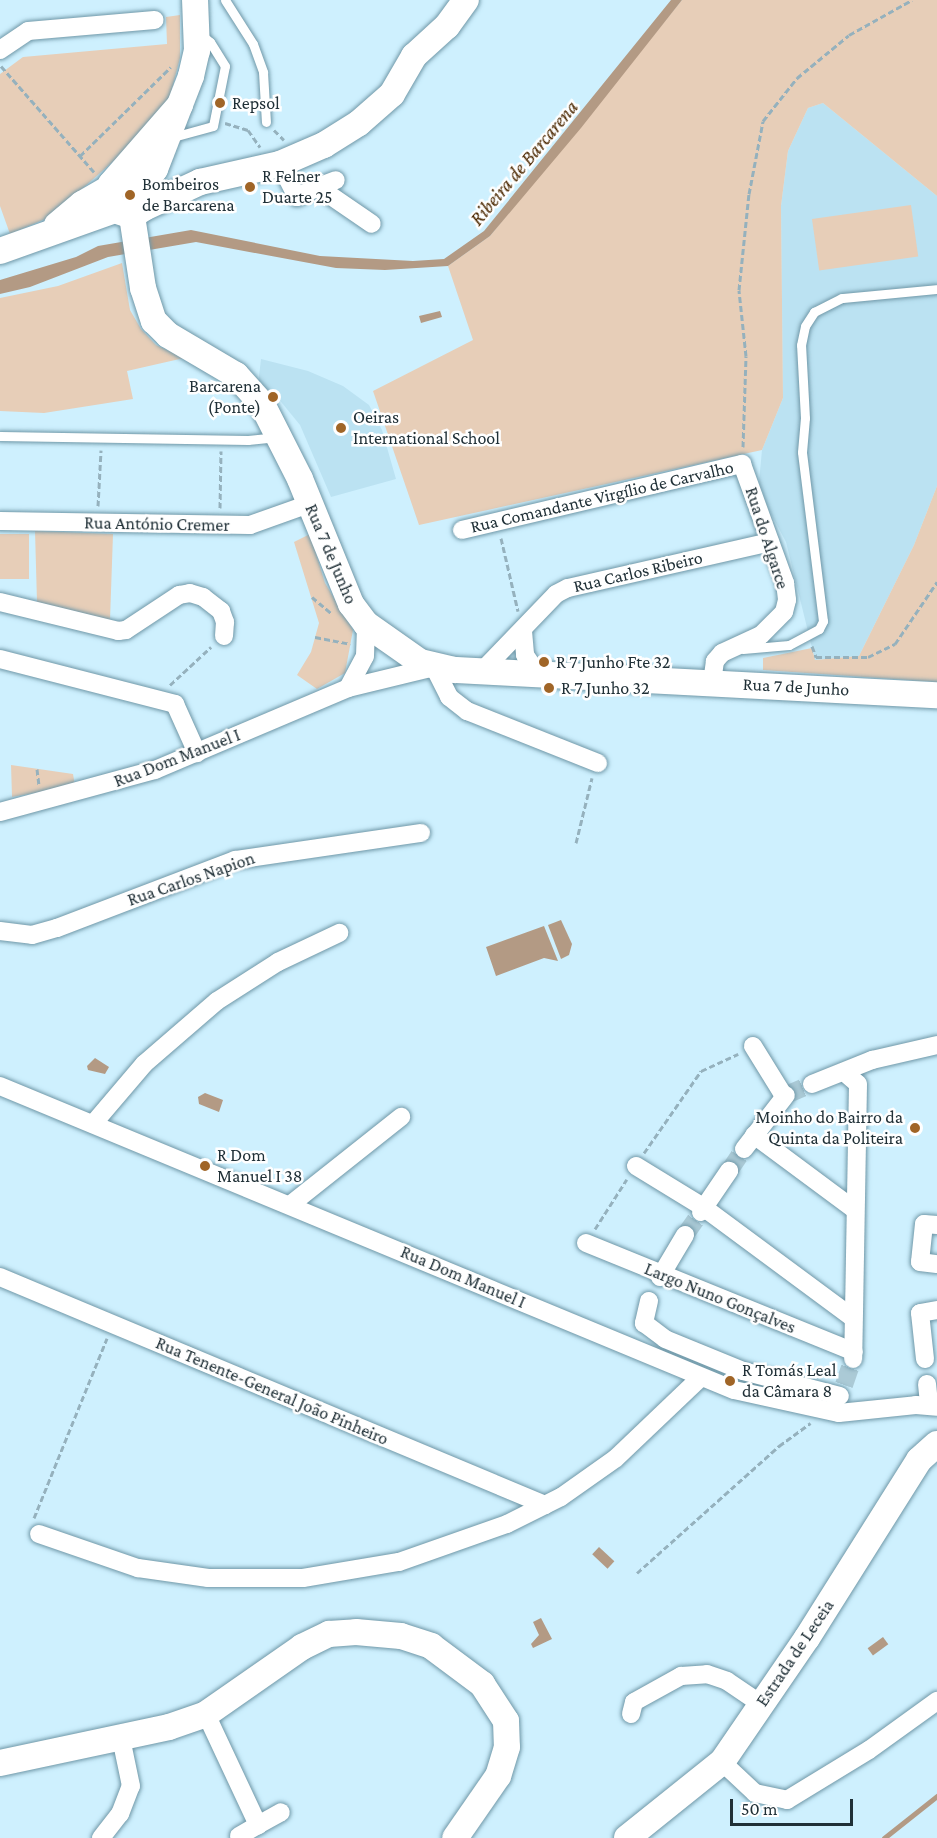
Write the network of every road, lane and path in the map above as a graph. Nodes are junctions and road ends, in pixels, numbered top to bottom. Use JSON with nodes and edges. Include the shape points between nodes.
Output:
{"nodes":[{"id":1,"x":195,"y":0,"type":"edge"},
{"id":2,"x":225,"y":0,"type":"edge"},
{"id":3,"x":466,"y":0,"type":"edge"},
{"id":4,"x":912,"y":0,"type":"edge"},
{"id":5,"x":155,"y":20,"type":"dead end"},
{"id":6,"x":197,"y":33,"type":"junction"},
{"id":7,"x":0,"y":50,"type":"edge"},
{"id":8,"x":0,"y":65,"type":"edge"},
{"id":9,"x":193,"y":68,"type":"junction"},
{"id":10,"x":180,"y":105,"type":"junction"},
{"id":11,"x":215,"y":119,"type":"junction"},
{"id":12,"x":266,"y":122,"type":"dead end"},
{"id":13,"x":166,"y":141,"type":"junction"},
{"id":14,"x":260,"y":147,"type":"dead end"},
{"id":15,"x":80,"y":156,"type":"junction"},
{"id":16,"x":280,"y":164,"type":"junction"},
{"id":17,"x":190,"y":180,"type":"junction"},
{"id":18,"x":336,"y":180,"type":"dead end"},
{"id":19,"x":318,"y":187,"type":"junction"},
{"id":20,"x":128,"y":205,"type":"junction"},
{"id":21,"x":372,"y":224,"type":"dead end"},
{"id":22,"x":0,"y":251,"type":"edge"},
{"id":23,"x":937,"y":289,"type":"edge"},
{"id":24,"x":0,"y":436,"type":"edge"},
{"id":25,"x":280,"y":436,"type":"junction"},
{"id":26,"x":101,"y":437,"type":"junction"},
{"id":27,"x":222,"y":439,"type":"junction"},
{"id":28,"x":742,"y":464,"type":"junction"},
{"id":29,"x":309,"y":504,"type":"junction"},
{"id":30,"x":0,"y":522,"type":"edge"},
{"id":31,"x":497,"y":522,"type":"junction"},
{"id":32,"x":98,"y":523,"type":"junction"},
{"id":33,"x":220,"y":525,"type":"junction"},
{"id":34,"x":462,"y":530,"type":"dead end"},
{"id":35,"x":770,"y":542,"type":"junction"},
{"id":36,"x":937,"y":582,"type":"edge"},
{"id":37,"x":312,"y":597,"type":"dead end"},
{"id":38,"x":0,"y":602,"type":"edge"},
{"id":39,"x":333,"y":615,"type":"dead end"},
{"id":40,"x":523,"y":631,"type":"junction"},
{"id":41,"x":809,"y":635,"type":"junction"},
{"id":42,"x":224,"y":636,"type":"joint"},
{"id":43,"x":315,"y":638,"type":"dead end"},
{"id":44,"x":358,"y":638,"type":"junction"},
{"id":45,"x":732,"y":650,"type":"junction"},
{"id":46,"x":0,"y":659,"type":"edge"},
{"id":47,"x":434,"y":667,"type":"junction"},
{"id":48,"x":480,"y":672,"type":"junction"},
{"id":49,"x":538,"y":674,"type":"junction"},
{"id":50,"x":712,"y":683,"type":"junction"},
{"id":51,"x":348,"y":688,"type":"junction"},
{"id":52,"x":937,"y":695,"type":"edge"},
{"id":53,"x":155,"y":699,"type":"junction"},
{"id":54,"x":197,"y":753,"type":"junction"},
{"id":55,"x":598,"y":763,"type":"joint"},
{"id":56,"x":0,"y":812,"type":"edge"},
{"id":57,"x":421,"y":833,"type":"dead end"},
{"id":58,"x":576,"y":843,"type":"dead end"},
{"id":59,"x":0,"y":931,"type":"edge"},
{"id":60,"x":339,"y":933,"type":"dead end"},
{"id":61,"x":937,"y":1045,"type":"edge"},
{"id":62,"x":753,"y":1046,"type":"joint"},
{"id":63,"x":844,"y":1072,"type":"junction"},
{"id":64,"x":812,"y":1084,"type":"tunnel mouth"},
{"id":65,"x":0,"y":1086,"type":"edge"},
{"id":66,"x":401,"y":1117,"type":"dead end"},
{"id":67,"x":93,"y":1124,"type":"junction"},
{"id":68,"x":636,"y":1166,"type":"junction"},
{"id":69,"x":729,"y":1172,"type":"tunnel mouth"},
{"id":70,"x":290,"y":1205,"type":"junction"},
{"id":71,"x":702,"y":1210,"type":"junction"},
{"id":72,"x":855,"y":1210,"type":"junction"},
{"id":73,"x":937,"y":1225,"type":"edge"},
{"id":74,"x":685,"y":1234,"type":"tunnel mouth"},
{"id":75,"x":586,"y":1243,"type":"joint"},
{"id":76,"x":937,"y":1264,"type":"edge"},
{"id":77,"x":661,"y":1275,"type":"junction"},
{"id":78,"x":0,"y":1277,"type":"edge"},
{"id":79,"x":649,"y":1301,"type":"dead end"},
{"id":80,"x":937,"y":1310,"type":"edge"},
{"id":81,"x":853,"y":1318,"type":"junction"},
{"id":82,"x":113,"y":1324,"type":"junction"},
{"id":83,"x":928,"y":1351,"type":"edge"},
{"id":84,"x":701,"y":1377,"type":"junction"},
{"id":85,"x":927,"y":1384,"type":"dead end"},
{"id":86,"x":836,"y":1401,"type":"junction"},
{"id":87,"x":933,"y":1406,"type":"edge"},
{"id":88,"x":937,"y":1444,"type":"edge"},
{"id":89,"x":545,"y":1504,"type":"junction"},
{"id":90,"x":36,"y":1527,"type":"joint"},
{"id":91,"x":638,"y":1573,"type":"dead end"},
{"id":92,"x":937,"y":1701,"type":"edge"},
{"id":93,"x":761,"y":1704,"type":"junction"},
{"id":94,"x":206,"y":1714,"type":"junction"},
{"id":95,"x":631,"y":1714,"type":"dead end"},
{"id":96,"x":121,"y":1738,"type":"junction"},
{"id":97,"x":722,"y":1762,"type":"junction"},
{"id":98,"x":0,"y":1763,"type":"edge"},
{"id":99,"x":281,"y":1812,"type":"dead end"},
{"id":100,"x":258,"y":1825,"type":"junction"},
{"id":101,"x":239,"y":1836,"type":"dead end"},
{"id":102,"x":101,"y":1838,"type":"edge"},
{"id":103,"x":455,"y":1838,"type":"edge"},
{"id":104,"x":627,"y":1838,"type":"edge"}],
"edges":[{"from":1,"to":6,"type":"street"},
{"from":2,"to":12,"type":"lane","via":[[253,44],[263,72]]},
{"from":3,"to":16,"type":"street","via":[[447,26],[414,56],[392,94],[324,145]]},
{"from":4,"to":28,"type":"path","via":[[849,35],[797,78],[763,121],[749,194],[739,290],[746,356]]},
{"from":5,"to":7,"type":"street","via":[[28,32]]},
{"from":6,"to":9,"type":"street"},
{"from":6,"to":11,"type":"lane","via":[[210,42],[225,66]]},
{"from":8,"to":15,"type":"path"},
{"from":9,"to":10,"type":"street"},
{"from":9,"to":15,"type":"path","via":[[174,65]]},
{"from":10,"to":13,"type":"street"},
{"from":10,"to":20,"type":"street"},
{"from":11,"to":13,"type":"lane","via":[[213,126]]},
{"from":11,"to":14,"type":"path","via":[[248,130]]},
{"from":13,"to":17,"type":"street","via":[[171,169]]},
{"from":13,"to":20,"type":"street"},
{"from":15,"to":20,"type":"path"},
{"from":16,"to":17,"type":"street"},
{"from":16,"to":19,"type":"street","via":[[297,197]]},
{"from":17,"to":20,"type":"street"},
{"from":18,"to":19,"type":"street"},
{"from":19,"to":21,"type":"street"},
{"from":20,"to":22,"type":"street","via":[[82,204],[48,232]]},
{"from":20,"to":25,"type":"street","name":"Rua 7 de Junho","via":[[146,301],[154,321],[168,335],[236,375],[262,404]]},
{"from":23,"to":41,"type":"lane","via":[[842,298],[814,312],[805,326],[801,345],[805,418],[802,452],[823,621]]},
{"from":24,"to":26,"type":"lane"},
{"from":25,"to":27,"type":"lane"},
{"from":25,"to":29,"type":"street","name":"Rua 7 de Junho"},
{"from":26,"to":27,"type":"lane"},
{"from":26,"to":32,"type":"path"},
{"from":27,"to":33,"type":"path"},
{"from":28,"to":31,"type":"street","name":"Rua Comandante Virgílio de Carvalho"},
{"from":28,"to":35,"type":"street","name":"Rua do Algarce"},
{"from":29,"to":33,"type":"street","name":"Rua António Cremer","via":[[265,522]]},
{"from":29,"to":44,"type":"street","name":"Rua 7 de Junho"},
{"from":30,"to":32,"type":"street","name":"Rua António Cremer"},
{"from":31,"to":34,"type":"street","name":"Rua Comandante Virgílio de Carvalho"},
{"from":31,"to":40,"type":"path"},
{"from":32,"to":33,"type":"street","name":"Rua António Cremer"},
{"from":35,"to":40,"type":"street","name":"Rua Carlos Ribeiro","via":[[568,588],[556,594]]},
{"from":35,"to":45,"type":"street","name":"Rua do Algarce","via":[[785,583],[784,612],[761,635]]},
{"from":36,"to":41,"type":"path","via":[[895,644],[868,657],[816,657]]},
{"from":37,"to":39,"type":"path"},
{"from":38,"to":42,"type":"street","via":[[118,631],[126,630],[179,595],[190,593],[221,610]]},
{"from":40,"to":48,"type":"street","name":"Rua Carlos Ribeiro"},
{"from":40,"to":49,"type":"street","via":[[525,655]]},
{"from":41,"to":45,"type":"lane","via":[[789,645]]},
{"from":42,"to":53,"type":"path"},
{"from":43,"to":44,"type":"path"},
{"from":44,"to":47,"type":"street","name":"Rua 7 de Junho","via":[[391,644]]},
{"from":44,"to":51,"type":"street","via":[[360,671]]},
{"from":45,"to":50,"type":"street","name":"Rua do Algarce","via":[[715,661]]},
{"from":46,"to":53,"type":"street"},
{"from":47,"to":48,"type":"street","name":"Rua 7 de Junho"},
{"from":47,"to":51,"type":"street","name":"Rua Dom Manuel I"},
{"from":47,"to":55,"type":"street","via":[[449,697],[467,711]]},
{"from":48,"to":49,"type":"street","name":"Rua 7 de Junho"},
{"from":49,"to":50,"type":"street","name":"Rua 7 de Junho"},
{"from":50,"to":52,"type":"street","name":"Rua 7 de Junho"},
{"from":51,"to":54,"type":"street","name":"Rua Dom Manuel I"},
{"from":53,"to":54,"type":"street","via":[[175,704]]},
{"from":54,"to":56,"type":"street","name":"Rua Dom Manuel I","via":[[155,770]]},
{"from":55,"to":58,"type":"path","via":[[583,801]]},
{"from":57,"to":59,"type":"street","name":"Rua Carlos Napion","via":[[235,860],[49,930],[32,935]]},
{"from":60,"to":67,"type":"street","via":[[278,962],[218,1001],[144,1064]]},
{"from":61,"to":63,"type":"street","via":[[872,1060]]},
{"from":62,"to":68,"type":"path","via":[[701,1071]]},
{"from":62,"to":72,"type":"street","via":[[785,1095],[749,1142]]},
{"from":63,"to":64,"type":"street"},
{"from":63,"to":72,"type":"street","via":[[858,1084]]},
{"from":65,"to":67,"type":"street","name":"Rua Dom Manuel I"},
{"from":66,"to":70,"type":"street"},
{"from":67,"to":70,"type":"street","name":"Rua Dom Manuel I"},
{"from":68,"to":71,"type":"street"},
{"from":68,"to":75,"type":"path"},
{"from":69,"to":71,"type":"street"},
{"from":70,"to":84,"type":"street","name":"Rua Dom Manuel I"},
{"from":71,"to":81,"type":"street"},
{"from":72,"to":81,"type":"street"},
{"from":73,"to":76,"type":"street","via":[[924,1224],[920,1262]]},
{"from":74,"to":77,"type":"street"},
{"from":75,"to":77,"type":"street","name":"Largo Nuno Gonçalves"},
{"from":77,"to":81,"type":"street","name":"Largo Nuno Gonçalves","via":[[854,1356]]},
{"from":78,"to":82,"type":"street","name":"Rua Tenente-General João Pinheiro"},
{"from":79,"to":86,"type":"street","via":[[644,1323],[665,1339],[743,1371]]},
{"from":80,"to":83,"type":"street","via":[[920,1313]]},
{"from":82,"to":89,"type":"street","name":"Rua Tenente-General João Pinheiro"},
{"from":82,"to":90,"type":"path"},
{"from":84,"to":86,"type":"street","name":"Rua Dom Manuel I","via":[[734,1390]]},
{"from":84,"to":89,"type":"street","via":[[616,1458]]},
{"from":85,"to":87,"type":"street"},
{"from":86,"to":87,"type":"street","name":"Rua Dom Manuel I"},
{"from":86,"to":91,"type":"path"},
{"from":88,"to":93,"type":"street","name":"Estrada de Leceia","via":[[913,1468]]},
{"from":89,"to":90,"type":"street","via":[[507,1524],[422,1556],[352,1573],[303,1578],[208,1578],[165,1573]]},
{"from":92,"to":97,"type":"street","via":[[869,1750],[787,1800],[755,1793]]},
{"from":93,"to":95,"type":"street","via":[[727,1681],[707,1674],[681,1676],[634,1702]]},
{"from":93,"to":97,"type":"street","name":"Estrada de Leceia"},
{"from":94,"to":96,"type":"street"},
{"from":94,"to":100,"type":"street"},
{"from":94,"to":103,"type":"street","via":[[302,1647],[329,1635],[356,1632],[401,1636],[431,1646],[492,1695],[506,1721],[508,1734],[498,1776]]},
{"from":96,"to":98,"type":"street"},
{"from":96,"to":102,"type":"street","via":[[131,1786],[120,1814]]},
{"from":97,"to":104,"type":"street","name":"Estrada de Leceia"},
{"from":99,"to":100,"type":"street"},
{"from":100,"to":101,"type":"street"}]}
